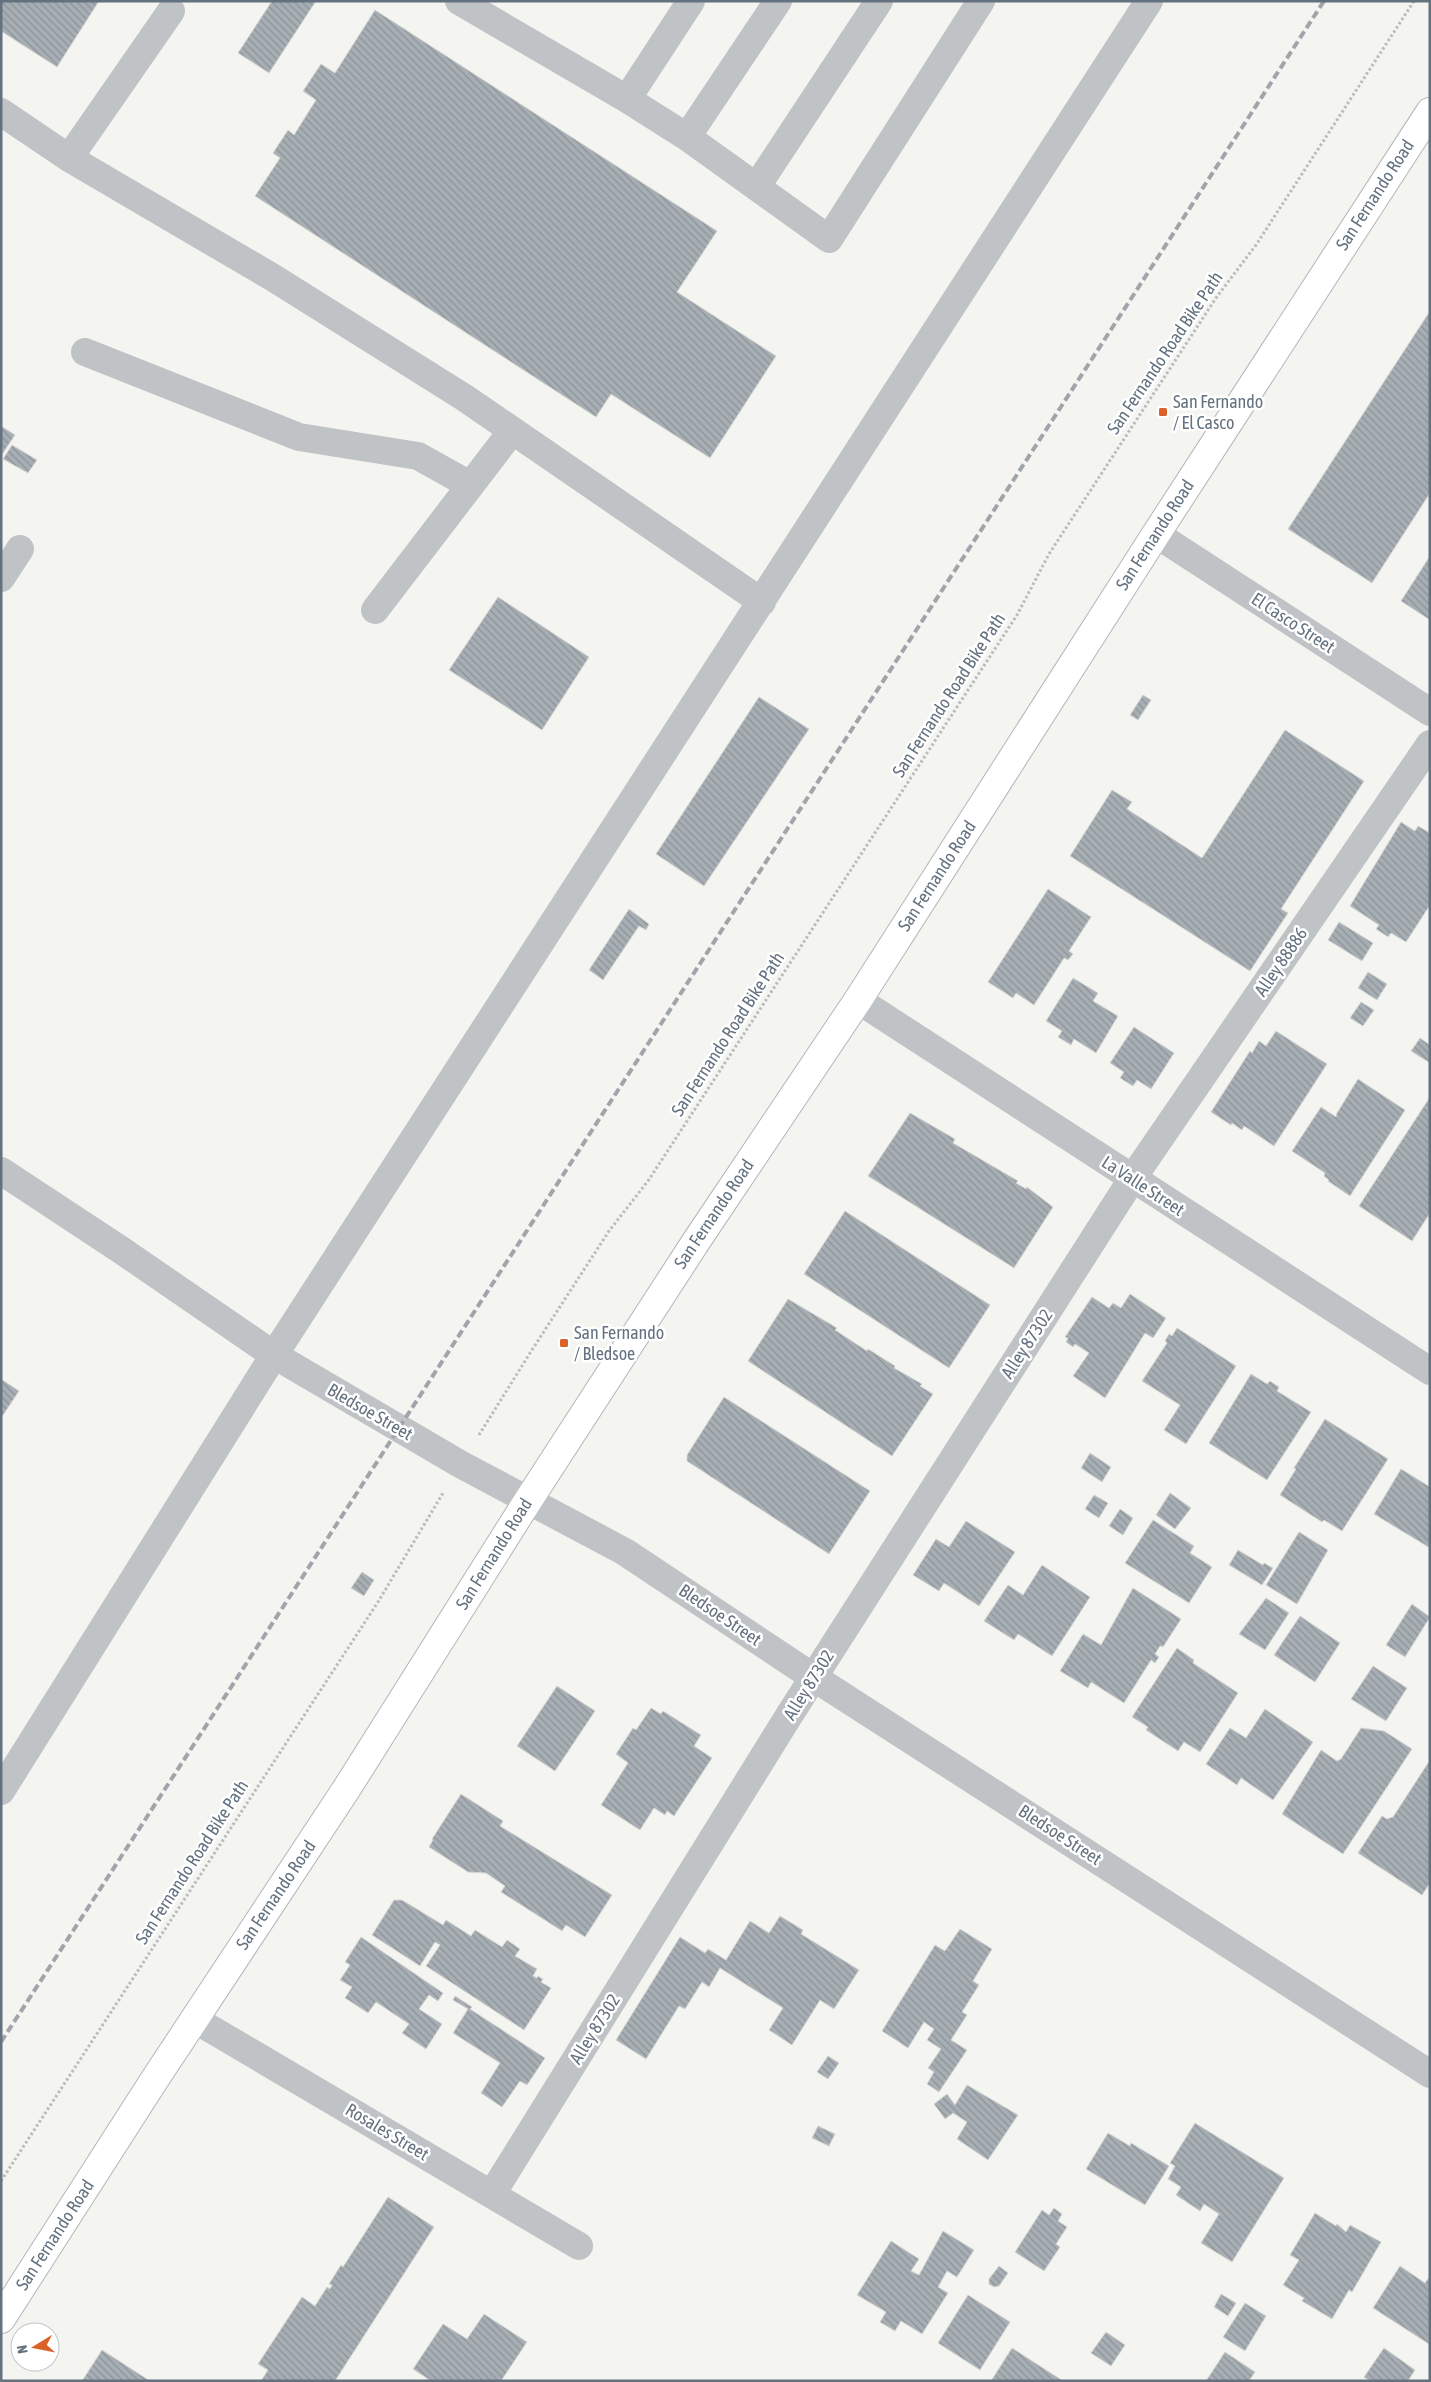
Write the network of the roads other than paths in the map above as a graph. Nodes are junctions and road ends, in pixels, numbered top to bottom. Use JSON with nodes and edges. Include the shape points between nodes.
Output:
{"nodes":[{"id":1,"x":459,"y":1,"type":"edge"},
{"id":2,"x":691,"y":1,"type":"edge"},
{"id":3,"x":778,"y":1,"type":"edge"},
{"id":4,"x":879,"y":1,"type":"edge"},
{"id":5,"x":981,"y":1,"type":"edge"},
{"id":6,"x":1149,"y":1,"type":"edge"},
{"id":7,"x":171,"y":11,"type":"dead end"},
{"id":8,"x":627,"y":99,"type":"junction"},
{"id":9,"x":1,"y":112,"type":"edge"},
{"id":10,"x":1430,"y":112,"type":"edge"},
{"id":11,"x":687,"y":137,"type":"junction"},
{"id":12,"x":69,"y":158,"type":"junction"},
{"id":13,"x":757,"y":186,"type":"junction"},
{"id":14,"x":85,"y":352,"type":"dead end"},
{"id":15,"x":512,"y":431,"type":"junction"},
{"id":16,"x":470,"y":485,"type":"junction"},
{"id":17,"x":1156,"y":534,"type":"junction"},
{"id":18,"x":20,"y":549,"type":"dead end"},
{"id":19,"x":1,"y":578,"type":"edge"},
{"id":20,"x":762,"y":602,"type":"junction"},
{"id":21,"x":375,"y":610,"type":"dead end"},
{"id":22,"x":1430,"y":712,"type":"edge"},
{"id":23,"x":1430,"y":744,"type":"edge"},
{"id":24,"x":858,"y":1000,"type":"junction"},
{"id":25,"x":1,"y":1171,"type":"edge"},
{"id":26,"x":1132,"y":1179,"type":"junction"},
{"id":27,"x":274,"y":1356,"type":"junction"},
{"id":28,"x":1430,"y":1371,"type":"edge"},
{"id":29,"x":529,"y":1499,"type":"junction"},
{"id":30,"x":813,"y":1677,"type":"junction"},
{"id":31,"x":1,"y":1790,"type":"edge"},
{"id":32,"x":194,"y":2019,"type":"junction"},
{"id":33,"x":1430,"y":2074,"type":"edge"},
{"id":34,"x":492,"y":2194,"type":"junction"},
{"id":35,"x":579,"y":2246,"type":"dead end"},
{"id":36,"x":1,"y":2319,"type":"edge"}],
"edges":[{"from":1,"to":8,"type":"street"},
{"from":2,"to":8,"type":"street"},
{"from":3,"to":11,"type":"street"},
{"from":4,"to":13,"type":"street"},
{"from":5,"to":13,"type":"street","via":[[829,238]]},
{"from":6,"to":20,"type":"street"},
{"from":7,"to":12,"type":"street"},
{"from":8,"to":11,"type":"street"},
{"from":9,"to":12,"type":"street"},
{"from":10,"to":17,"type":"main road","name":"San Fernando Road"},
{"from":11,"to":13,"type":"street"},
{"from":12,"to":15,"type":"street","via":[[272,277]]},
{"from":14,"to":16,"type":"street","via":[[299,437],[418,456]]},
{"from":15,"to":16,"type":"street"},
{"from":15,"to":20,"type":"street"},
{"from":16,"to":21,"type":"street"},
{"from":17,"to":22,"type":"street","name":"El Casco Street"},
{"from":17,"to":24,"type":"main road","name":"San Fernando Road"},
{"from":18,"to":19,"type":"street"},
{"from":20,"to":27,"type":"street"},
{"from":23,"to":26,"type":"street","name":"Alley 88886"},
{"from":24,"to":26,"type":"street","name":"La Valle Street"},
{"from":24,"to":29,"type":"main road","name":"San Fernando Road","via":[[691,1248]]},
{"from":25,"to":27,"type":"street","name":"Bledsoe Street"},
{"from":26,"to":28,"type":"street","name":"La Valle Street"},
{"from":26,"to":30,"type":"street","name":"Alley 87302"},
{"from":27,"to":29,"type":"street","name":"Bledsoe Street","via":[[460,1464]]},
{"from":27,"to":31,"type":"street"},
{"from":29,"to":30,"type":"street","name":"Bledsoe Street","via":[[625,1552]]},
{"from":29,"to":32,"type":"main road","name":"San Fernando Road","via":[[347,1788]]},
{"from":30,"to":33,"type":"street","name":"Bledsoe Street"},
{"from":30,"to":34,"type":"street","name":"Alley 87302"},
{"from":32,"to":34,"type":"street","name":"Rosales Street"},
{"from":32,"to":36,"type":"main road","name":"San Fernando Road"},
{"from":34,"to":35,"type":"street","name":"Rosales Street"}]}
